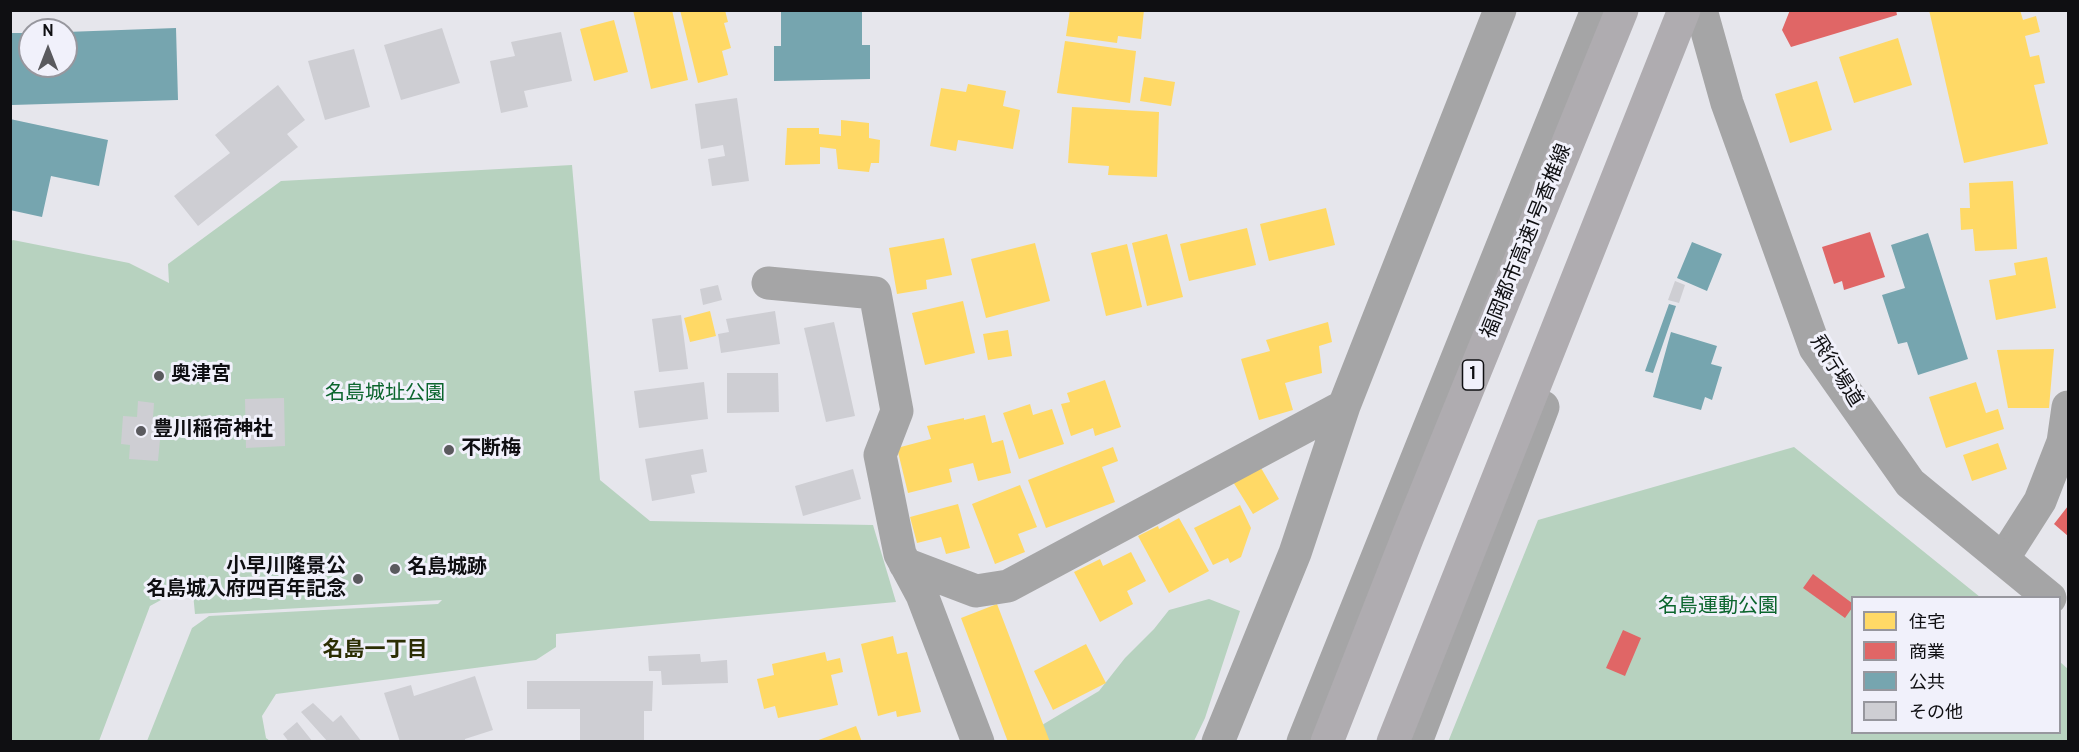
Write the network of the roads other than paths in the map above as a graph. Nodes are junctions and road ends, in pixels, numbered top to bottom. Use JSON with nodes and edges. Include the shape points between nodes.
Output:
{"nodes":[{"id":1,"x":1500,"y":10,"type":"edge"},
{"id":2,"x":1597,"y":10,"type":"edge"},
{"id":3,"x":1622,"y":10,"type":"edge"},
{"id":4,"x":1684,"y":10,"type":"edge"},
{"id":5,"x":1696,"y":10,"type":"edge"},
{"id":6,"x":1701,"y":10,"type":"edge"},
{"id":7,"x":768,"y":283,"type":"dead end"},
{"id":8,"x":1344,"y":406,"type":"junction"},
{"id":9,"x":2068,"y":406,"type":"edge"},
{"id":10,"x":2003,"y":559,"type":"junction"},
{"id":11,"x":904,"y":564,"type":"junction"},
{"id":12,"x":2049,"y":596,"type":"edge"},
{"id":13,"x":978,"y":741,"type":"edge"},
{"id":14,"x":1218,"y":741,"type":"edge"},
{"id":15,"x":1303,"y":741,"type":"edge"},
{"id":16,"x":1327,"y":741,"type":"edge"},
{"id":17,"x":1393,"y":741,"type":"edge"},
{"id":18,"x":1416,"y":741,"type":"edge"}],
"edges":[{"from":1,"to":8,"type":"street"},
{"from":2,"to":15,"type":"street"},
{"from":3,"to":16,"type":"highway","name":"福岡都市高速1号香椎線","number":"1"},
{"from":4,"to":17,"type":"highway"},
{"from":5,"to":18,"type":"street"},
{"from":6,"to":10,"type":"street","name":"飛行場道","via":[[1727,103],[1815,348],[1910,483]]},
{"from":7,"to":11,"type":"street","via":[[875,292],[897,411],[880,455]]},
{"from":8,"to":11,"type":"street","via":[[1008,586],[976,591]]},
{"from":8,"to":14,"type":"street","via":[[1295,553]]},
{"from":9,"to":10,"type":"street","via":[[2063,442],[2040,501]]},
{"from":10,"to":12,"type":"street","name":"飛行場道"},
{"from":11,"to":13,"type":"street","via":[[922,595]]}]}
